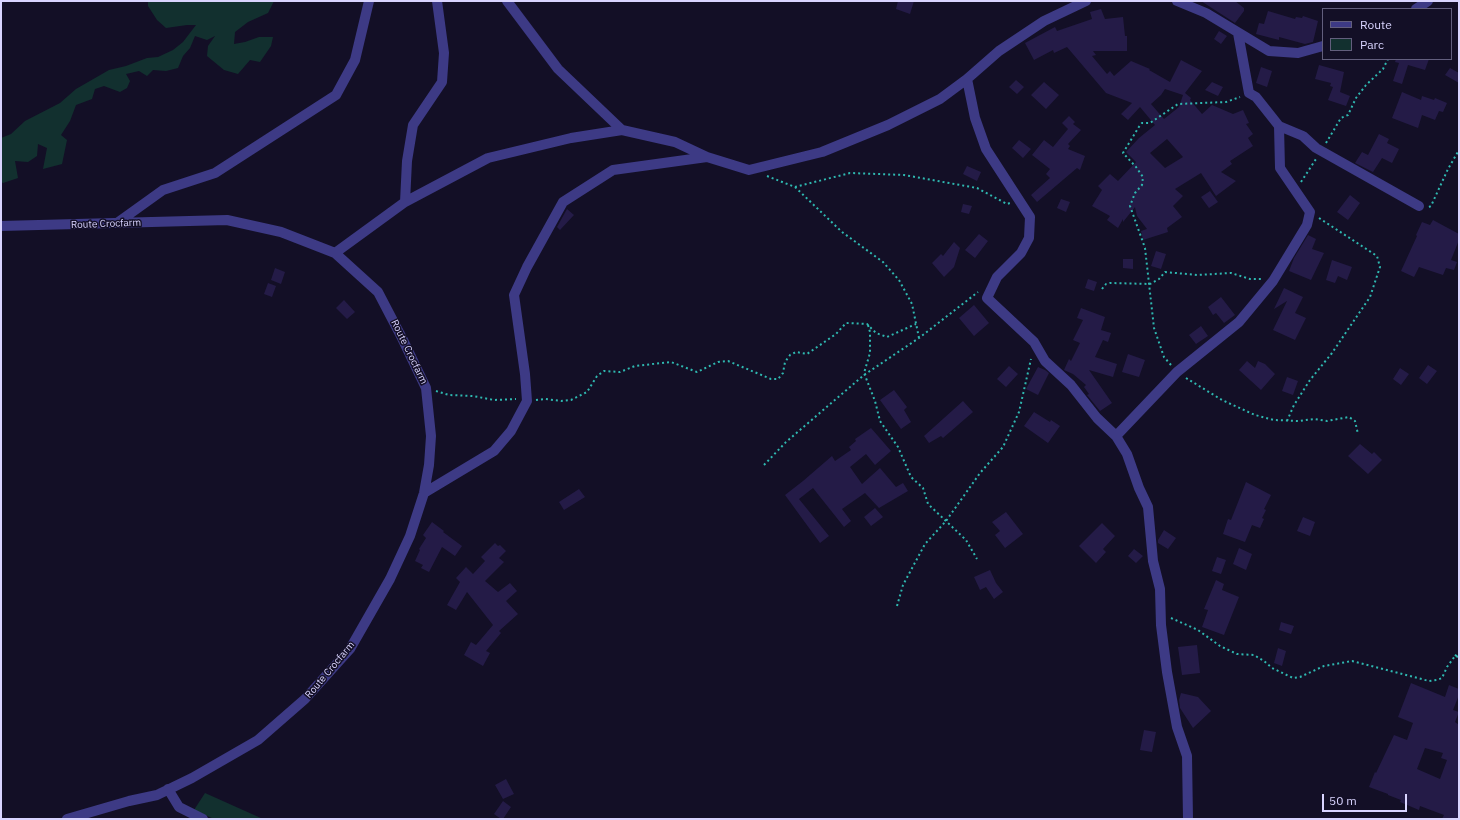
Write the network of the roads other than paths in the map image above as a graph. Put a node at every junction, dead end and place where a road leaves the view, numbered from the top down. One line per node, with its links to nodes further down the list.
1 (369, 1): 16 (street)
2 (437, 1): 14 (street)
3 (506, 1): 12 (street)
4 (1086, 1): 10 (street)
5 (1177, 1): 8 (street)
6 (1428, 1): 7 (street)
7 (1418, 8)
8 (1238, 34): 9 (street); 11 (street)
9 (1322, 46)
10 (967, 79): 13 (street); 19 (street)
11 (1279, 126): 15 (street); 19 (street)
12 (622, 130): 13 (street); 14 (street)
13 (707, 157): 20 (street)
14 (405, 202): 18 (street)
15 (1419, 206)
16 (116, 223): 17 (street, Route Crocfarm); 18 (street, Route Crocfarm)
17 (1, 226)
18 (335, 254): 20 (street, Route Crocfarm)
19 (1116, 436): 24 (street)
20 (424, 493): 21 (street, Route Crocfarm)
21 (168, 789): 22 (street, Route Crocfarm); 23 (street)
22 (67, 819)
23 (203, 819)
24 (1188, 819)

